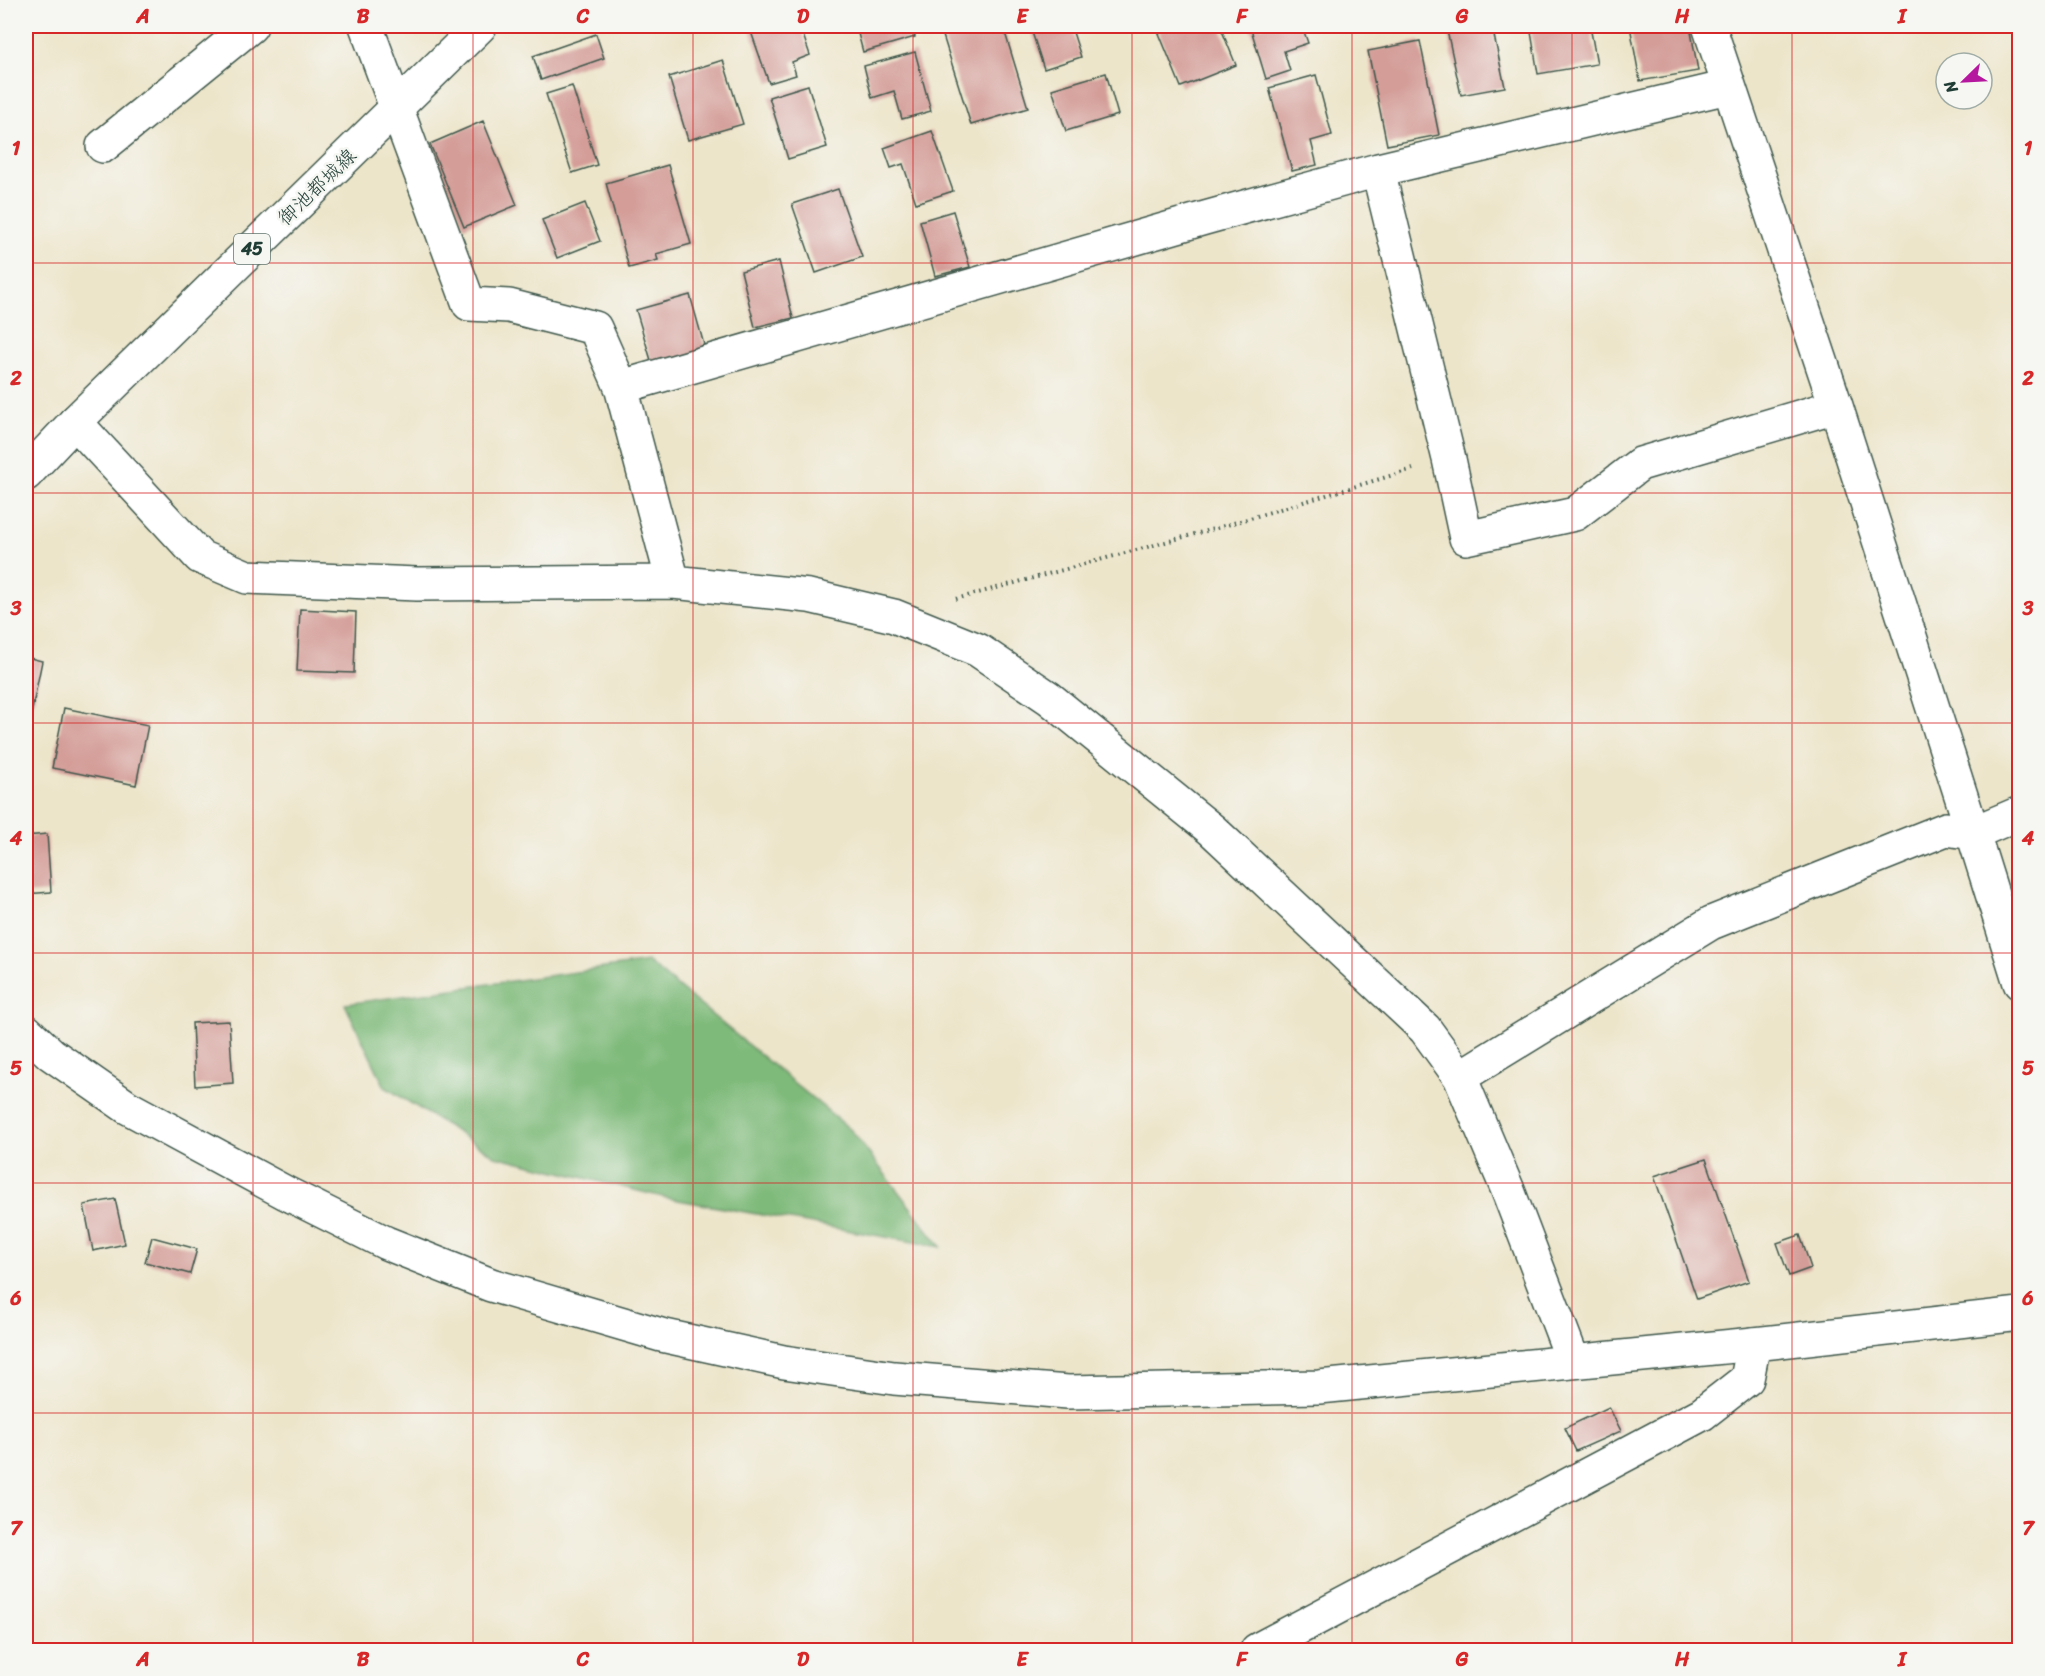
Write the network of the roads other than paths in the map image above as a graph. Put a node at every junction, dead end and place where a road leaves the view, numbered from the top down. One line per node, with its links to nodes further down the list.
1 (251, 26): 7 (street)
2 (366, 26): 6 (street)
3 (480, 26): 6 (street, 御池都城線 / 45)
4 (1709, 26): 5 (street)
5 (1728, 87): 8 (street); 10 (street)
6 (398, 108): 9 (street); 11 (street, 御池都城線 / 45)
7 (103, 146)
8 (1378, 170): 9 (street); 10 (street)
9 (621, 387): 13 (street)
10 (1836, 406): 15 (street)
11 (75, 422): 12 (street, 御池都城線 / 45); 13 (street)
12 (26, 474)
13 (673, 582): 18 (street)
14 (2019, 813): 15 (street)
15 (1973, 833): 16 (street); 18 (street)
16 (2019, 983)
17 (26, 1031): 21 (street)
18 (1460, 1077): 21 (street)
19 (2019, 1314): 20 (street)
20 (1754, 1344): 21 (street); 22 (street)
21 (1573, 1361)
22 (1257, 1650)

